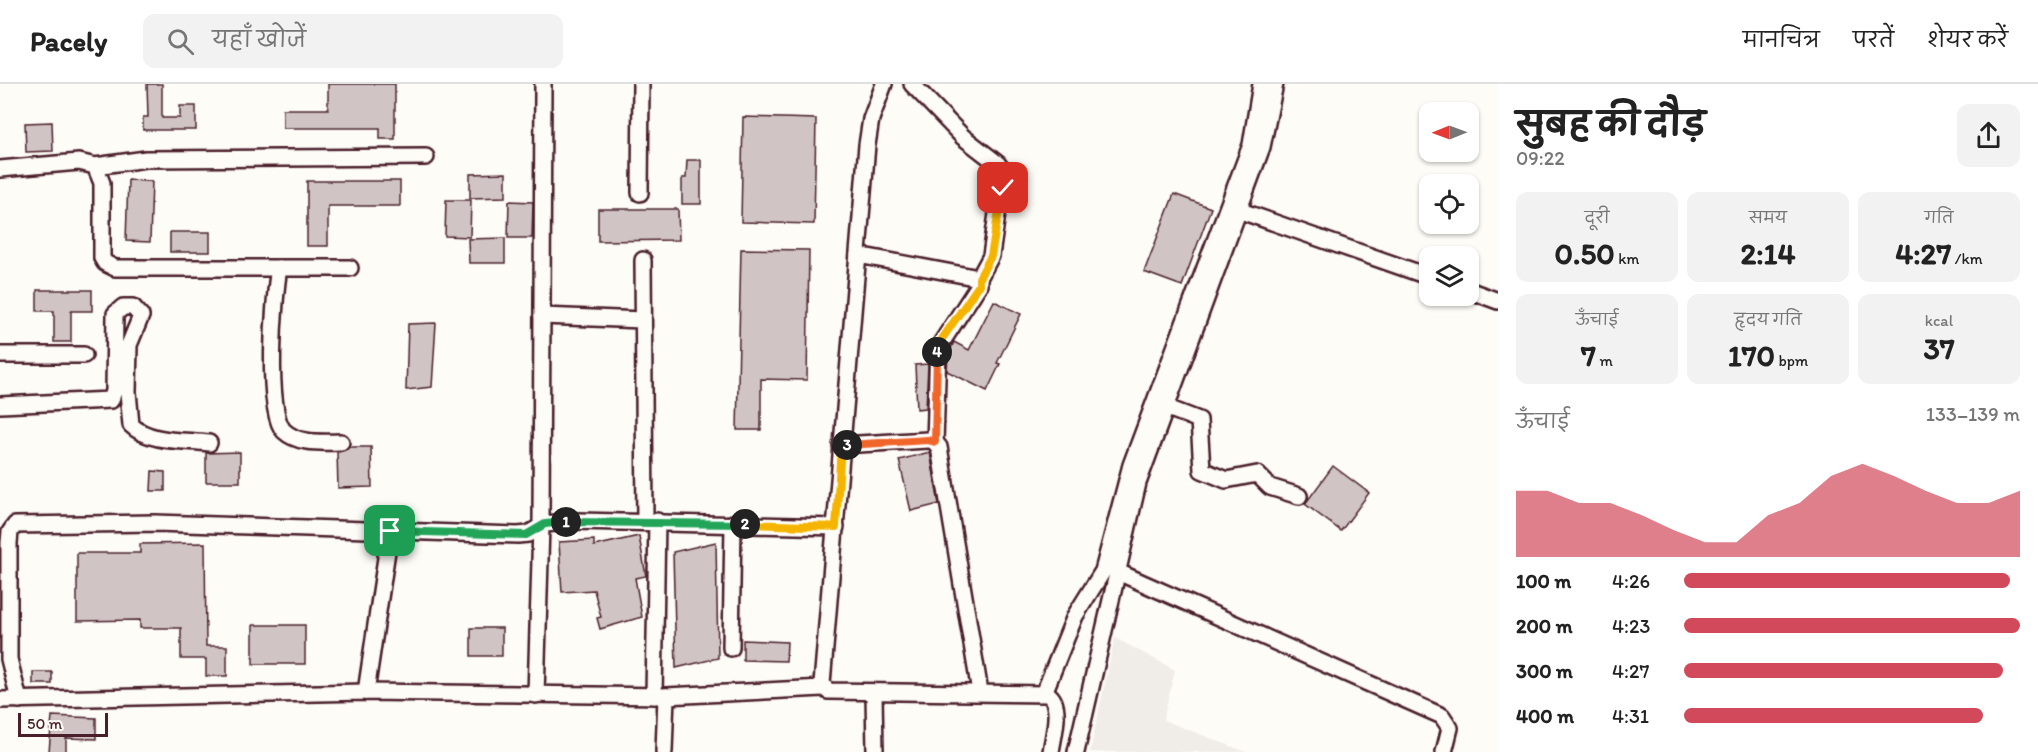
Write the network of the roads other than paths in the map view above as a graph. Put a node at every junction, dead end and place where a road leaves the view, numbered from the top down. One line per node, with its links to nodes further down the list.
1 (543, 84): 20 (street)
2 (641, 84): 10 (street)
3 (884, 84): 12 (street)
4 (912, 84): 17 (street)
5 (1261, 84): 42 (street)
6 (1275, 84): 11 (street)
7 (426, 157): 8 (street)
8 (95, 166): 9 (street); 14 (street)
9 (0, 169)
10 (640, 193)
11 (1238, 210): 16 (street); 25 (street)
12 (858, 255): 17 (street); 29 (street)
13 (643, 260): 21 (street)
14 (279, 268): 15 (street); 26 (street)
15 (350, 268)
16 (1419, 273)
17 (979, 278): 27 (street)
18 (1479, 294): 19 (street)
19 (1498, 301)
20 (542, 316): 21 (street); 33 (street)
21 (643, 320): 31 (street)
22 (0, 355): 23 (street)
23 (84, 355)
24 (0, 405): 28 (street)
25 (1165, 407): 30 (street); 36 (street)
26 (342, 441)
27 (935, 442): 29 (street); 40 (street)
28 (209, 443)
29 (841, 445): 34 (street)
30 (1299, 496)
31 (651, 521): 32 (street); 33 (street); 44 (street)
32 (733, 523): 34 (street); 37 (street)
33 (541, 526): 35 (street); 43 (street)
34 (836, 527): 38 (street)
35 (390, 531): 39 (street); 46 (street)
36 (1118, 572): 50 (street); 51 (street)
37 (732, 648)
38 (823, 688): 41 (street); 44 (street)
39 (366, 692): 43 (street); 46 (street)
40 (980, 692): 41 (street); 42 (street)
41 (874, 693): 48 (street)
42 (1044, 693): 49 (street)
43 (536, 694): 44 (street)
44 (660, 696): 47 (street)
45 (0, 699): 46 (street)
46 (19, 700)
47 (664, 752)
48 (875, 752)
49 (1051, 752)
50 (1076, 752)
51 (1444, 752)

